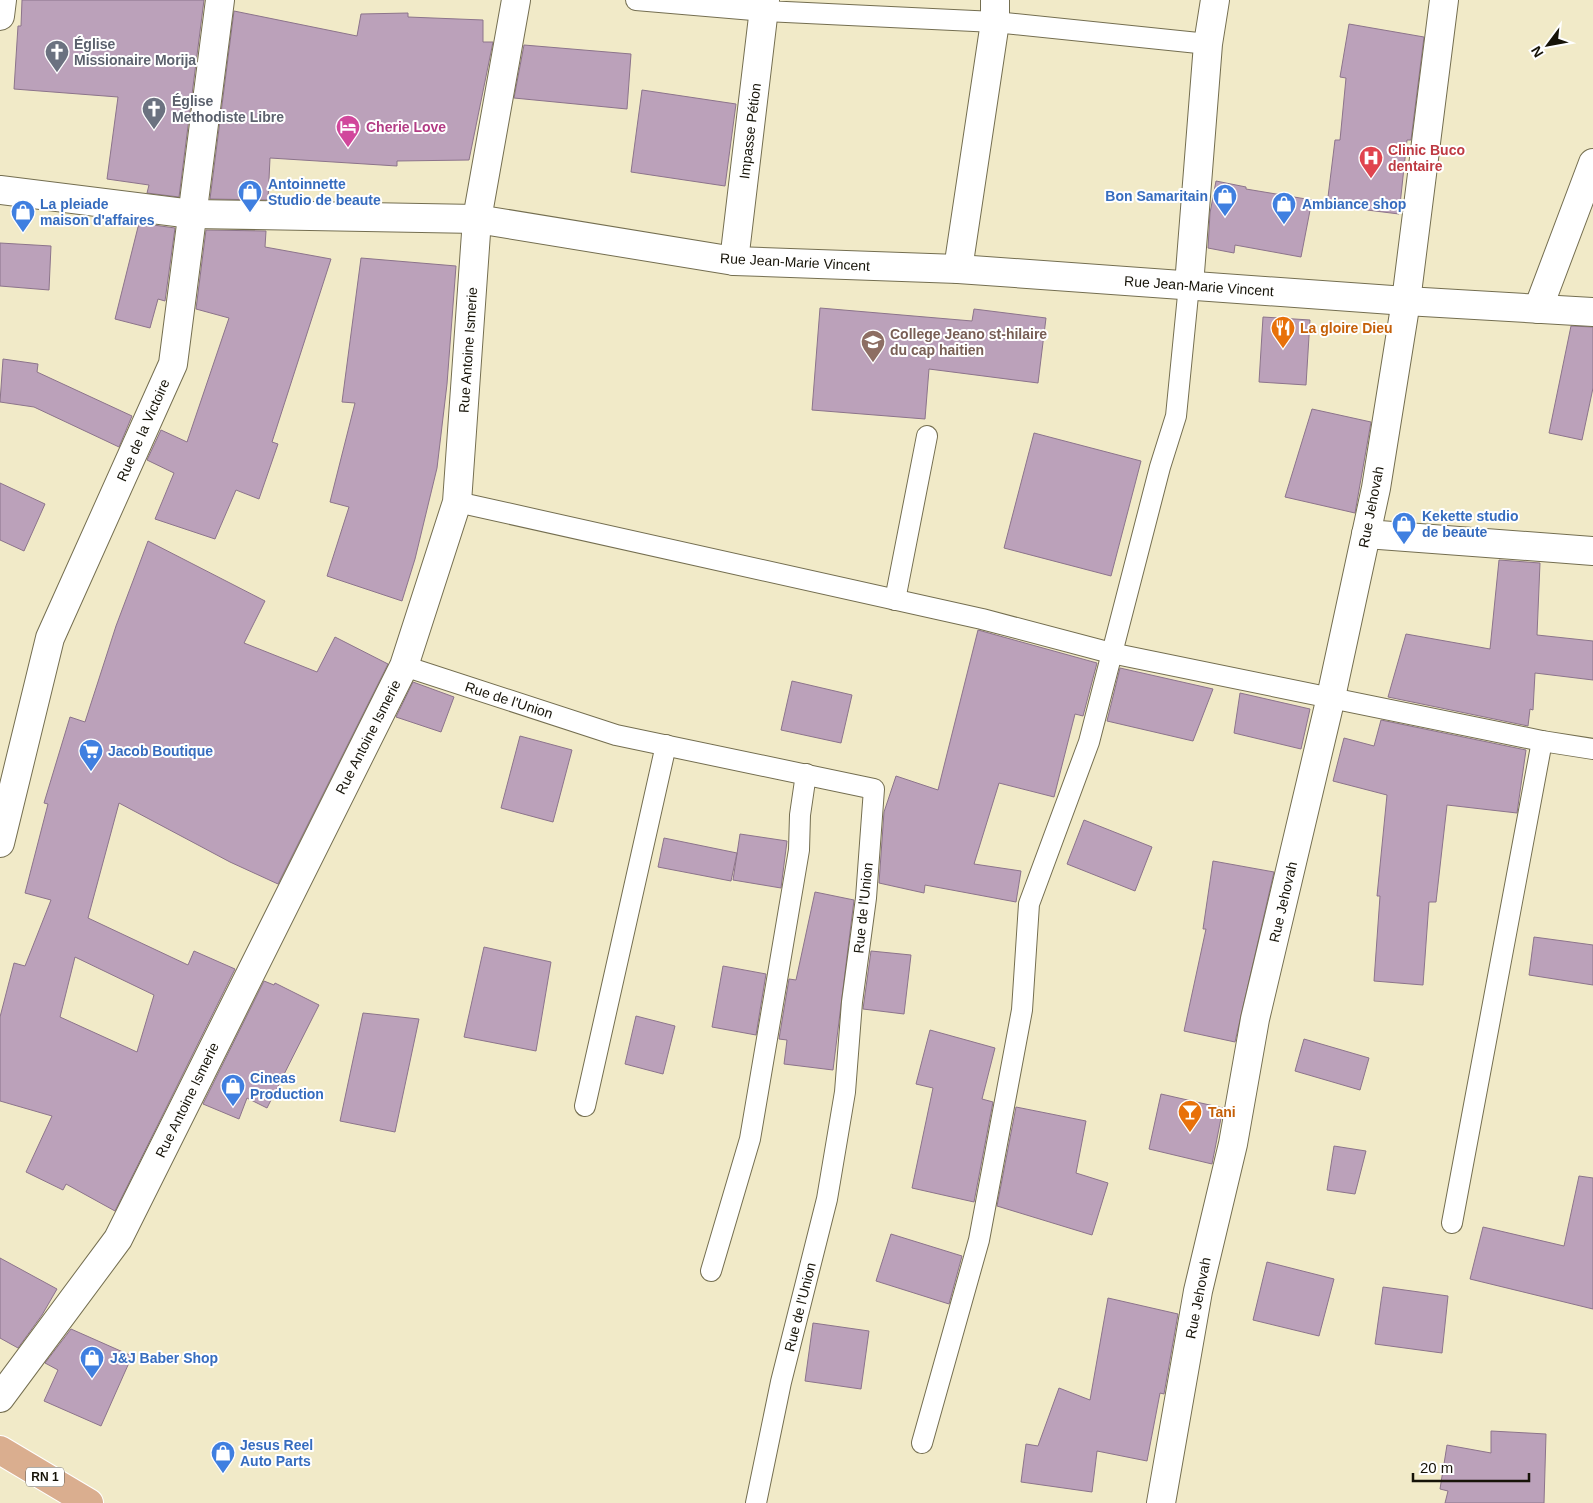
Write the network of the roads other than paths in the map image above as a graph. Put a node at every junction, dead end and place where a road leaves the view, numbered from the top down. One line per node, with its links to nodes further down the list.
1 (2, 0): 9 (street)
2 (220, 0): 13 (street, Rue de la Victoire)
3 (516, 0): 14 (street, Rue Antoine Ismerie)
4 (636, 0): 7 (lane)
5 (1215, 0): 10 (street)
6 (1444, 0): 18 (street, Rue Jehovah)
7 (765, 5): 8 (lane); 15 (street, Impasse Pétion)
8 (995, 11): 10 (lane); 16 (street)
9 (0, 16)
10 (1208, 44): 17 (street)
11 (1593, 162): 19 (street)
12 (0, 190): 13 (street, Rue Jean-Marie Vincent)
13 (192, 214): 14 (street, Rue Jean-Marie Vincent); 33 (street, Rue de la Victoire)
14 (477, 219): 15 (street, Rue Jean-Marie Vincent); 22 (street, Rue Antoine Ismerie)
15 (734, 261): 16 (street, Rue Jean-Marie Vincent)
16 (958, 269): 17 (street, Rue Jean-Marie Vincent)
17 (1189, 285): 18 (street, Rue Jean-Marie Vincent); 26 (lane)
18 (1406, 301): 19 (street, Rue Jean-Marie Vincent); 23 (street, Rue Jehovah)
19 (1538, 308): 20 (street, Rue Jean-Marie Vincent)
20 (1593, 312)
21 (927, 436): 25 (lane)
22 (457, 502): 25 (lane); 27 (street, Rue Antoine Ismerie)
23 (1366, 534): 24 (street); 28 (street, Rue Jehovah)
24 (1593, 551)
25 (895, 600): 26 (lane)
26 (1111, 653): 28 (lane); 38 (lane)
27 (404, 666): 30 (lane, Rue de l'Union); 37 (street, Rue Antoine Ismerie)
28 (1331, 697): 29 (lane); 42 (street, Rue Jehovah)
29 (1542, 742): 31 (lane); 35 (lane)
30 (666, 745): 32 (lane, Rue de l'Union); 34 (lane)
31 (1593, 749)
32 (806, 774): 36 (lane); 41 (lane, Rue de l'Union)
33 (0, 844)
34 (584, 1106)
35 (1452, 1223)
36 (711, 1271)
37 (0, 1398)
38 (922, 1443)
39 (0, 1450): 40 (main road, RN 1)
40 (89, 1503)
41 (756, 1503)
42 (1161, 1503)

